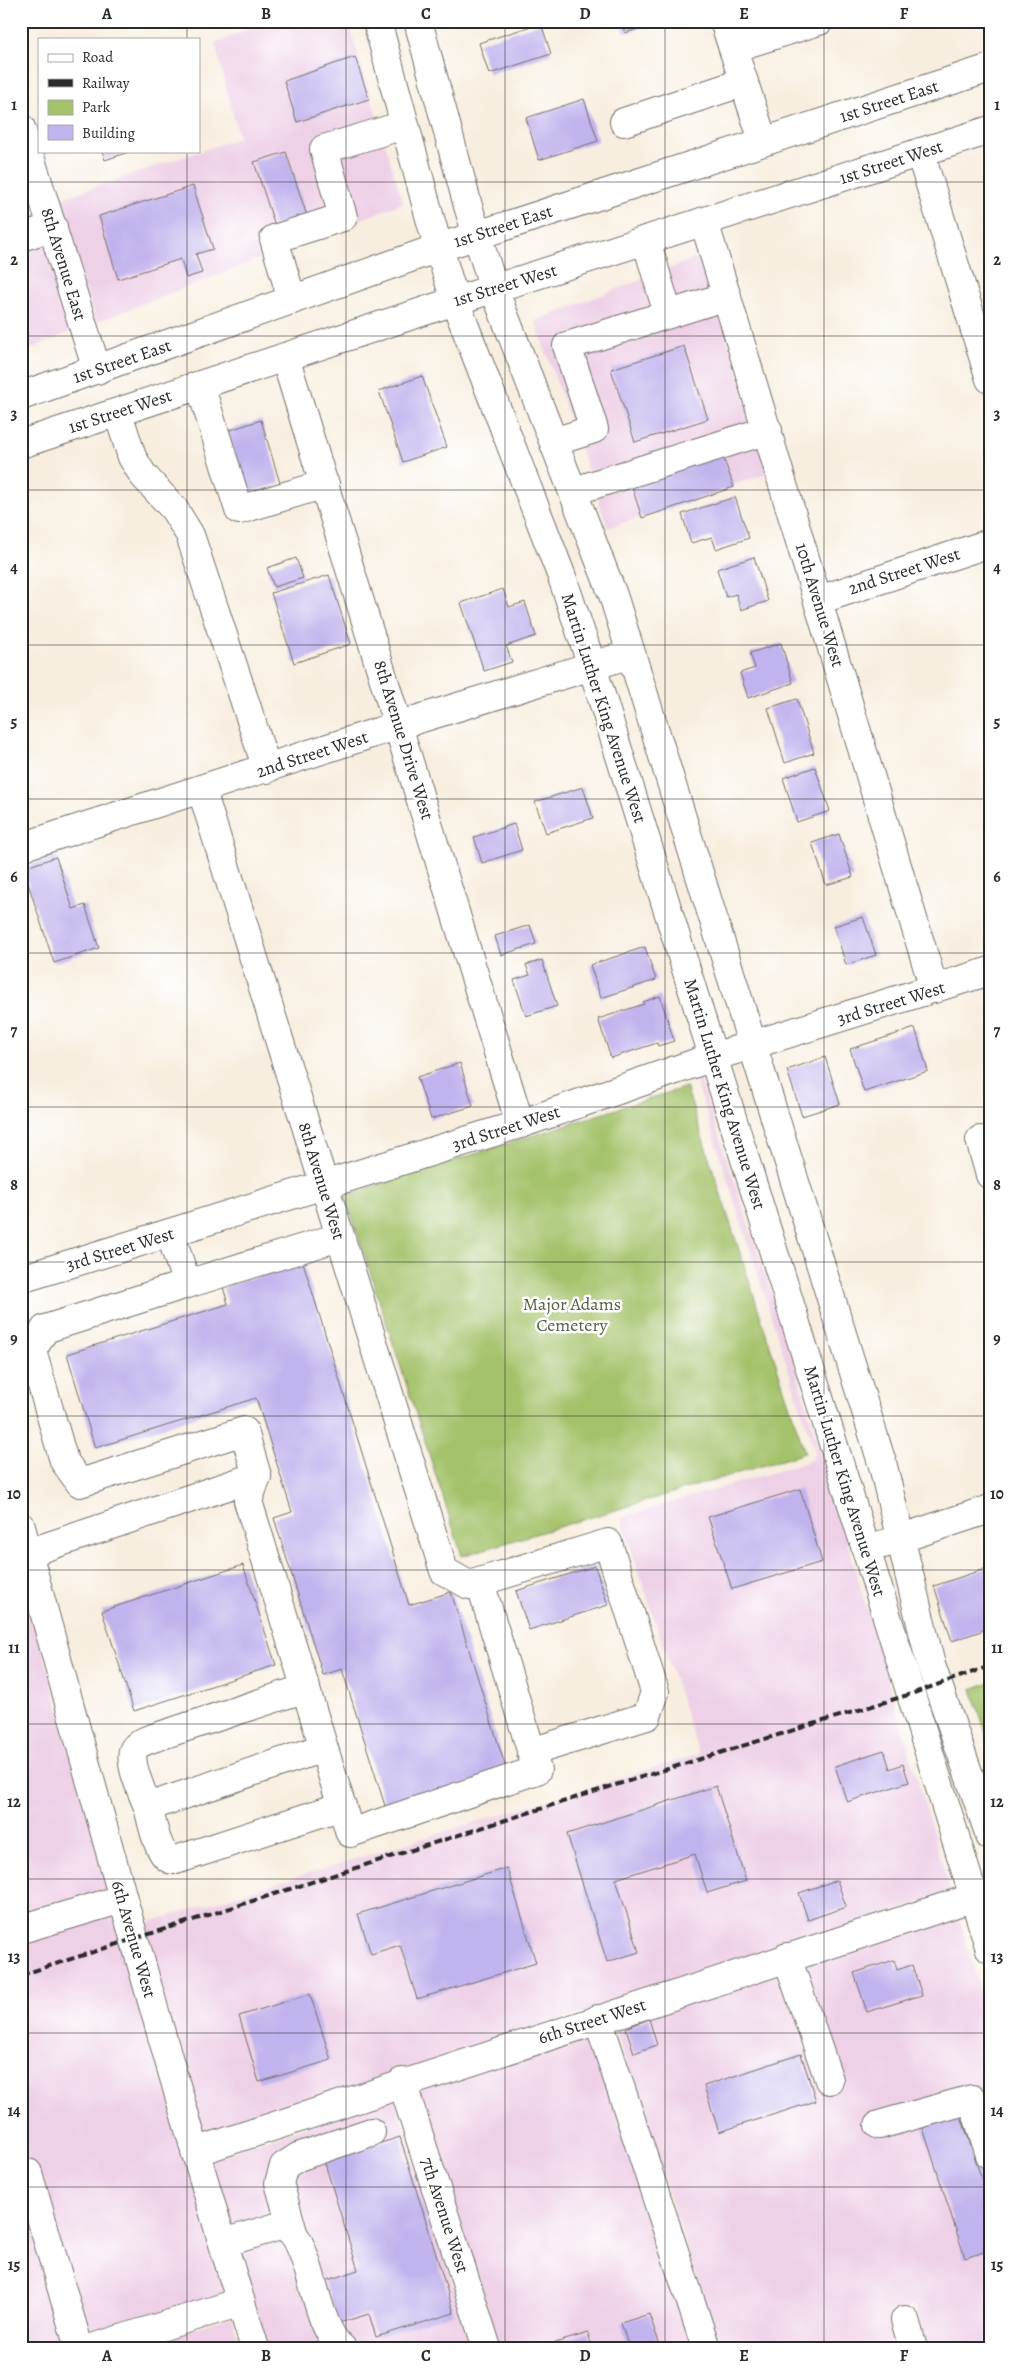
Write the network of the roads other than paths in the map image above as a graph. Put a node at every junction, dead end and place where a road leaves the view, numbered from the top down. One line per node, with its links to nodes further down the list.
1 (377, 21): 9 (street, Martin Luther King Avenue West)
2 (418, 21): 16 (street, Martin Luther King Avenue West)
3 (724, 21): 5 (street)
4 (819, 21): 5 (street)
5 (732, 48): 7 (street)
6 (990, 68): 12 (street, 1st Street East)
7 (744, 82): 8 (street); 12 (street)
8 (624, 122)
9 (404, 125): 19 (street, Martin Luther King Avenue West); 22 (street)
10 (21, 128): 15 (street, 8th Avenue East)
11 (990, 130): 13 (street, 1st Street West)
12 (763, 141): 16 (street, 1st Street East)
13 (920, 152): 14 (street, 1st Street West); 27 (street)
14 (704, 221): 18 (street, 1st Street West); 21 (street, 10th Avenue West)
15 (53, 227): 17 (street); 26 (street, 8th Avenue East)
16 (476, 235): 19 (street, 1st Street East); 20 (street, Martin Luther King Avenue West)
17 (21, 237)
18 (646, 240): 20 (street, 1st Street West); 24 (street)
19 (438, 248): 22 (street, 1st Street East); 23 (street, Martin Luther King Avenue West)
20 (494, 289): 23 (street, 1st Street West); 32 (street, Martin Luther King Avenue West)
21 (727, 296): 24 (street); 31 (street, 10th Avenue West)
22 (292, 300): 26 (street, 1st Street East)
23 (455, 301): 25 (street, 1st Street West); 39 (street, Martin Luther King Avenue West)
24 (668, 314): 32 (street)
25 (285, 357): 28 (street, 1st Street West); 34 (street, 8th Avenue Drive West)
26 (97, 370): 29 (street, 1st Street East)
27 (990, 379)
28 (200, 385): 30 (street, 1st Street West); 34 (street)
29 (21, 396)
30 (118, 412): 33 (street, 1st Street West); 41 (street)
31 (768, 430): 35 (street); 37 (street, 10th Avenue West)
32 (554, 442): 35 (street, Martin Luther King Avenue West)
33 (21, 444)
34 (325, 484): 40 (street, 8th Avenue Drive West)
35 (574, 491): 38 (street, Martin Luther King Avenue West)
36 (990, 543): 37 (street, 2nd Street West)
37 (819, 600): 45 (street, 10th Avenue West)
38 (631, 654): 39 (street, 2nd Street West); 46 (street, Martin Luther King Avenue West)
39 (592, 666): 40 (street, 2nd Street West); 47 (street, Martin Luther King Avenue West)
40 (399, 725): 41 (street, 2nd Street West); 48 (street, 8th Avenue Drive West)
41 (268, 769): 42 (street, 2nd Street West)
42 (202, 791): 43 (street, 2nd Street West); 51 (street, 8th Avenue West)
43 (21, 847)
44 (990, 972): 45 (street, 3rd Street West)
45 (934, 989): 46 (street, 3rd Street West)
46 (752, 1046): 47 (street, 3rd Street West); 58 (street, Martin Luther King Avenue West)
47 (713, 1057): 48 (street, 3rd Street West); 60 (street, Martin Luther King Avenue West)
48 (520, 1124): 51 (street, 3rd Street West)
49 (980, 1140): 50 (street)
50 (990, 1175)
51 (323, 1186): 52 (street, 3rd Street West); 53 (street, 8th Avenue West)
52 (170, 1233): 54 (street, 3rd Street West); 55 (street)
53 (339, 1237): 55 (street); 61 (street, 8th Avenue West)
54 (21, 1279)
55 (187, 1284): 56 (street)
56 (256, 1476): 59 (street); 62 (street)
57 (990, 1509): 58 (street)
58 (902, 1538): 60 (street); 67 (street, Martin Luther King Avenue West)
59 (25, 1540): 69 (street, 6th Avenue West)
60 (866, 1550): 68 (street, Martin Luther King Avenue West)
61 (480, 1582): 64 (street); 64 (street)
62 (306, 1688): 63 (street); 66 (street)
63 (324, 1748): 65 (street); 66 (street)
64 (531, 1752): 65 (street)
65 (342, 1806): 66 (street)
66 (148, 1807)
67 (990, 1836)
68 (982, 1895): 71 (street, Martin Luther King Avenue West); 72 (street, 6th Street West)
69 (122, 1900): 70 (street); 78 (street, 6th Avenue West)
70 (21, 1929)
71 (990, 1949)
72 (787, 1956): 73 (street, 6th Street West); 74 (street)
73 (598, 2019): 75 (street, 6th Street West); 90 (street)
74 (829, 2080)
75 (402, 2082): 78 (street, 6th Street West); 89 (street, 7th Avenue West)
76 (879, 2125): 79 (street)
77 (371, 2132): 81 (street)
78 (195, 2152): 82 (street, 6th Avenue West)
79 (990, 2155)
80 (21, 2175): 85 (street)
81 (293, 2232): 82 (street); 88 (street)
82 (223, 2243): 83 (street, 6th Avenue West)
83 (241, 2302): 86 (street); 87 (street, 6th Avenue West)
84 (905, 2320): 91 (street)
85 (79, 2348)
86 (92, 2348)
87 (255, 2348)
88 (342, 2348)
89 (487, 2348)
90 (706, 2348)
91 (914, 2348)

